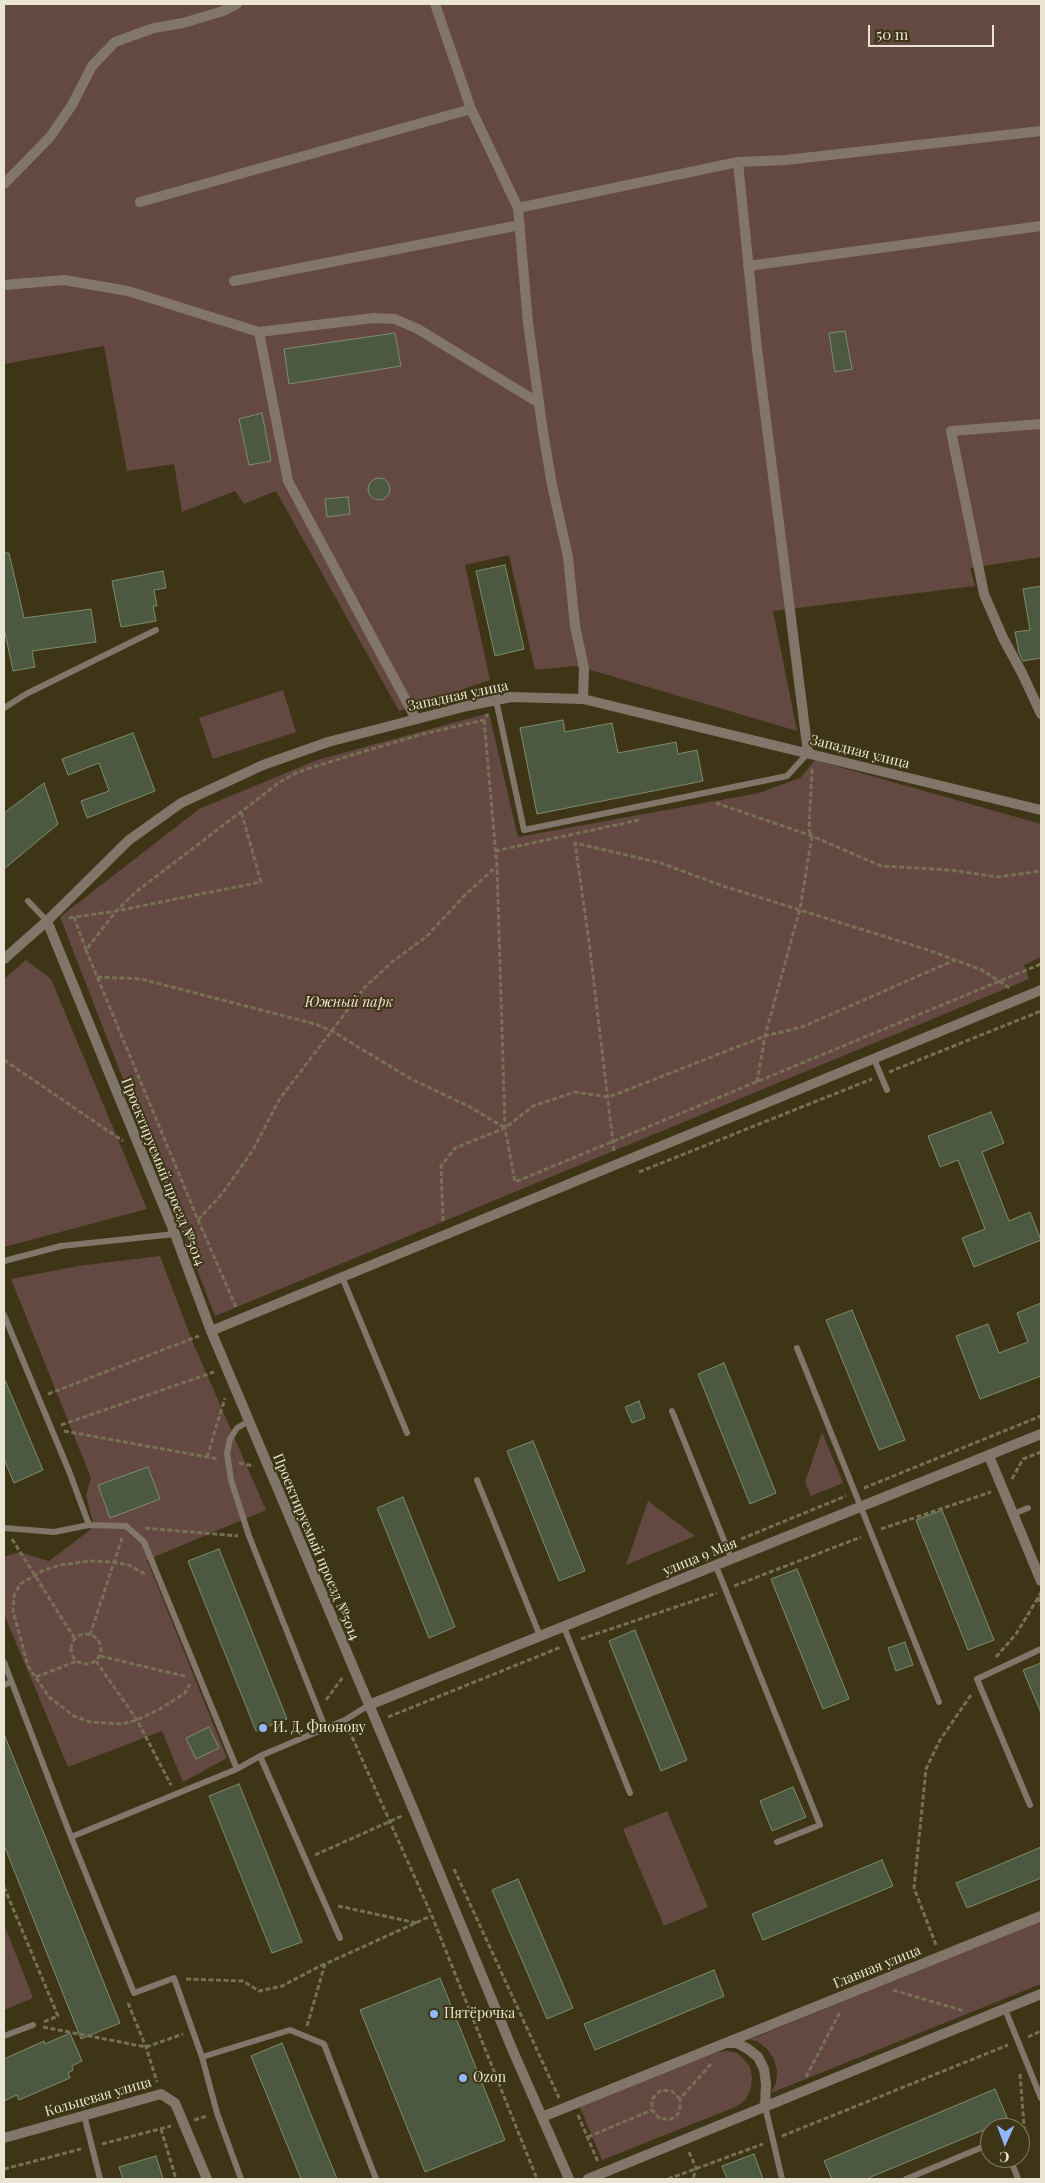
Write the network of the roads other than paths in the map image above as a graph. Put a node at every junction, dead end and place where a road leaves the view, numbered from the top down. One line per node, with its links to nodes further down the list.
1 (237, 4): 6 (street)
2 (435, 4): 3 (street)
3 (471, 108): 7 (street); 8 (street)
4 (1041, 130): 5 (street)
5 (738, 162): 8 (street); 11 (street)
6 (4, 184)
7 (140, 202)
8 (518, 208): 9 (street)
9 (520, 225): 12 (street); 15 (street)
10 (1041, 226): 11 (street)
11 (748, 266): 23 (street)
12 (234, 281)
13 (4, 285): 14 (street)
14 (259, 332): 15 (street); 22 (street)
15 (540, 404): 18 (street)
16 (1041, 424): 21 (street)
17 (156, 630): 20 (lane)
18 (583, 699): 19 (street, Западная улица); 23 (street, Западная улица)
19 (496, 700): 22 (street, Западная улица); 23 (lane)
20 (4, 708)
21 (1041, 714)
22 (416, 719): 26 (street, Западная улица)
23 (811, 754): 24 (street, Западная улица)
24 (1041, 810)
25 (28, 901): 26 (lane)
26 (47, 921): 27 (street, Западная улица); 31 (street, Проектируемый проезд №5014)
27 (4, 959)
28 (1041, 990): 29 (street)
29 (874, 1059): 30 (lane); 33 (street)
30 (887, 1090)
31 (175, 1234): 32 (lane); 35 (street, Проектируемый проезд №5014)
32 (4, 1261)
33 (342, 1277): 35 (street); 39 (lane)
34 (4, 1314): 47 (lane)
35 (211, 1331): 38 (street, Проектируемый проезд №5014)
36 (797, 1348): 43 (lane)
37 (672, 1411): 48 (lane)
38 (249, 1421): 58 (street, Проектируемый проезд №5014); 59 (lane)
39 (407, 1433)
40 (1041, 1434): 41 (street, улица 9 Мая)
41 (989, 1456): 43 (street, улица 9 Мая); 45 (street)
42 (477, 1480): 52 (lane)
43 (861, 1507): 48 (street, улица 9 Мая); 57 (lane)
44 (1028, 1508): 45 (lane)
45 (1013, 1514): 50 (street)
46 (4, 1526): 47 (lane)
47 (88, 1526): 61 (lane)
48 (732, 1560): 49 (street, улица 9 Мая)
49 (716, 1566): 51 (street, улица 9 Мая); 65 (lane)
50 (1040, 1574)
51 (564, 1627): 52 (street, улица 9 Мая); 62 (lane)
52 (540, 1636): 58 (street, улица 9 Мая)
53 (1041, 1650): 63 (lane)
54 (4, 1662): 55 (lane)
55 (12, 1682): 56 (lane); 64 (lane)
56 (4, 1685)
57 (939, 1702)
58 (369, 1705): 59 (lane); 77 (street, Проектируемый проезд №5014)
59 (324, 1727): 60 (lane)
60 (260, 1756): 61 (lane); 67 (lane)
61 (236, 1769): 64 (lane)
62 (630, 1793)
63 (1030, 1805)
64 (72, 1837): 73 (lane)
65 (777, 1842)
66 (1041, 1916): 72 (street, Главная улица)
67 (340, 1938)
68 (1041, 1994): 69 (street)
69 (1005, 2009): 74 (lane); 75 (street)
70 (33, 2025): 71 (lane)
71 (4, 2036)
72 (723, 2043): 75 (street); 77 (street, Главная улица)
73 (202, 2057): 82 (lane); 83 (lane)
74 (1041, 2098)
75 (765, 2106): 85 (street); 86 (lane)
76 (84, 2115): 78 (street, Кольцевая улица); 80 (lane); 81 (street, Кольцевая улица)
77 (542, 2117): 84 (street, Проектируемый проезд №5014)
78 (4, 2138)
79 (980, 2148): 87 (lane)
80 (100, 2179)
81 (207, 2179)
82 (241, 2179)
83 (376, 2179)
84 (569, 2179)
85 (588, 2179)
86 (782, 2179)
87 (906, 2179)

